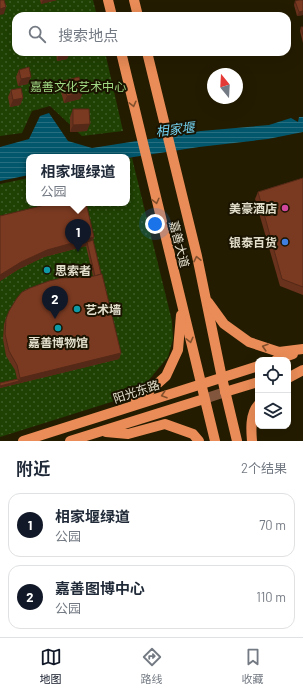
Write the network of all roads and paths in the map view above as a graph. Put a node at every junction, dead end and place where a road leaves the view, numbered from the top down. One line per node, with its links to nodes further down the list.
1 (108, 0): 3 (main road)
2 (134, 0): 4 (main road)
3 (111, 12)
4 (137, 12)
5 (122, 56): 8 (main road, 嘉善大道, one-way to 8)
6 (148, 56): 7 (main road, 嘉善大道, one-way to 6)
7 (205, 298): 9 (main road, one-way to 7); 15 (main road, 嘉善大道)
8 (182, 307): 16 (main road, 嘉善大道, one-way to 16); 20 (main road)
9 (303, 350): 10 (main road)
10 (284, 357)
11 (255, 367): 15 (main road, 阳光东路)
12 (303, 369): 13 (main road); 14 (main road)
13 (291, 371)
14 (291, 376)
15 (222, 378): 16 (main road, 阳光东路); 18 (main road, 嘉善大道)
16 (201, 383): 19 (main road, 嘉善大道); 20 (main road, 阳光东路, one-way to 20)
17 (255, 383): 18 (main road)
18 (225, 392): 19 (street); 27 (main road, 嘉善大道)
19 (204, 399): 22 (main road); 26 (main road, 嘉善大道)
20 (124, 408): 23 (main road, 阳光东路)
21 (255, 412): 28 (main road)
22 (100, 431): 24 (main road); 25 (main road)
23 (23, 441)
24 (70, 441)
25 (199, 441)
26 (215, 441)
27 (237, 441)
28 (252, 441)

